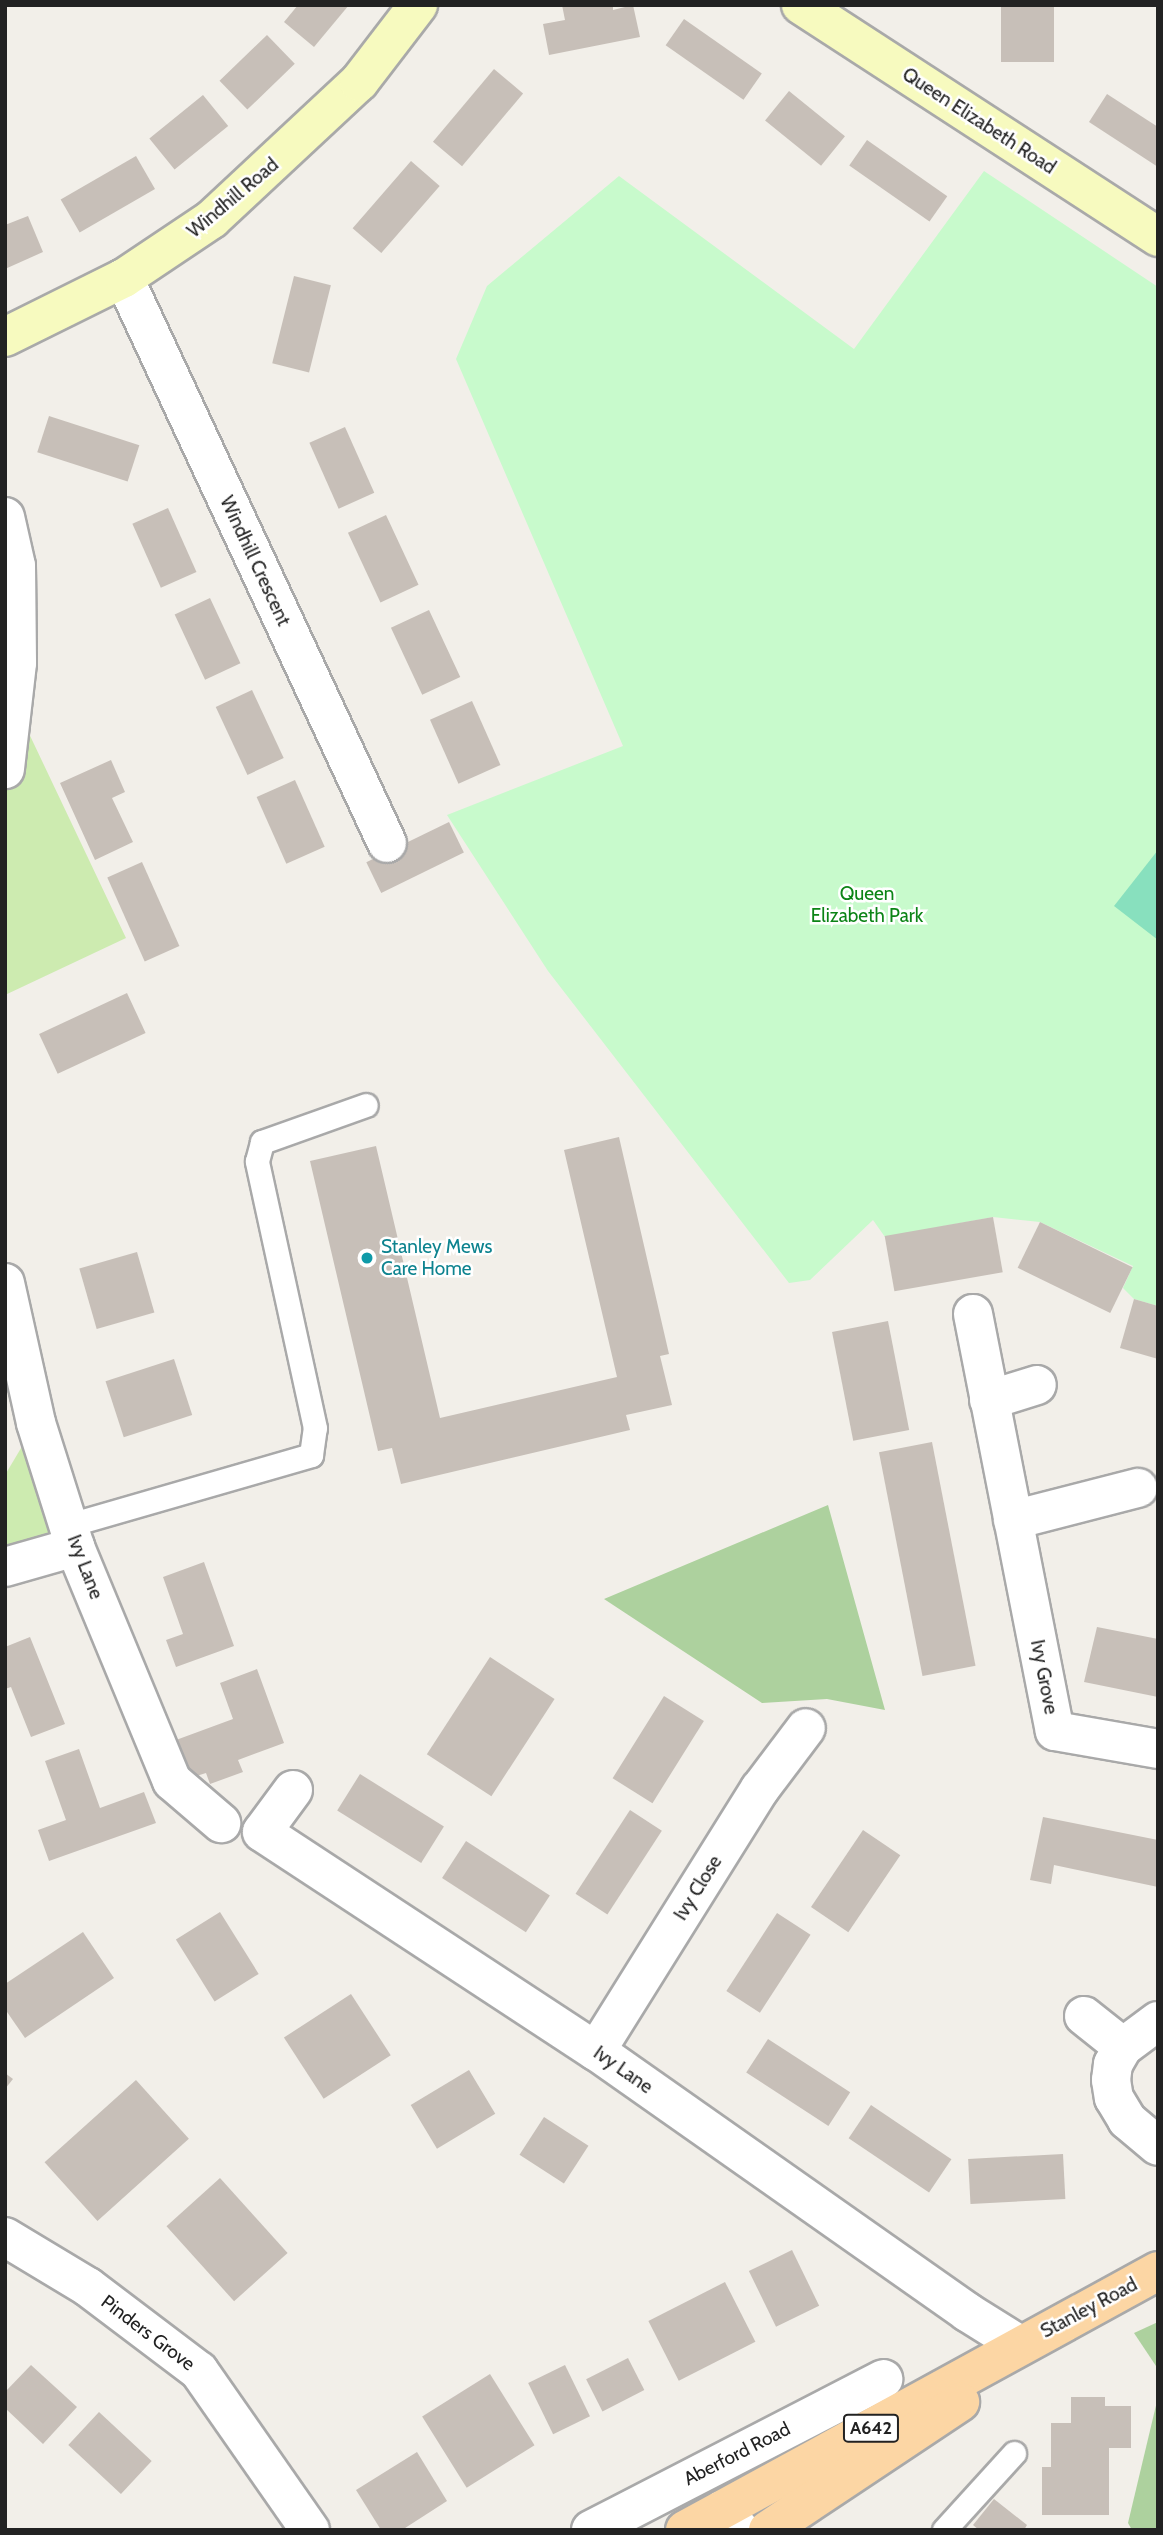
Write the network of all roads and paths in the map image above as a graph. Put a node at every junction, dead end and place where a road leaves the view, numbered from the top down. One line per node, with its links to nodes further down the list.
1 (418, 5): 5 (street, Windhill Road)
2 (801, 5): 3 (street, Queen Elizabeth Road)
3 (840, 18): 4 (street, Queen Elizabeth Road)
4 (1158, 237)
5 (124, 278): 6 (street, Windhill Road); 9 (street, Windhill Crescent)
6 (5, 337)
7 (5, 517): 8 (street)
8 (5, 769)
9 (387, 843)
10 (366, 1105): 17 (lane)
11 (5, 1283): 17 (street, Ivy Lane)
12 (973, 1314): 14 (street, Ivy Grove)
13 (1037, 1385): 14 (street)
14 (989, 1401): 16 (street, Ivy Grove)
15 (1138, 1488): 16 (street)
16 (1013, 1520): 20 (street, Ivy Grove)
17 (72, 1536): 18 (street); 22 (street, Ivy Lane)
18 (5, 1567)
19 (806, 1728): 26 (street, Ivy Close)
20 (1158, 1749)
21 (293, 1790): 26 (street, Ivy Lane)
22 (221, 1823)
23 (1084, 2016): 25 (street)
24 (1158, 2021): 25 (street)
25 (1123, 2047): 27 (street)
26 (596, 2051): 30 (street, Ivy Lane)
27 (1158, 2146)
28 (5, 2237): 34 (street, Pinders Grove)
29 (1158, 2271): 30 (main road, Stanley Road / A642)
30 (1020, 2345): 33 (main road, Aberford Road / A642); 36 (main road, A642)
31 (883, 2379): 35 (street, Aberford Road)
32 (1014, 2453): 37 (lane)
33 (707, 2525)
34 (310, 2530)
35 (591, 2530)
36 (768, 2530)
37 (944, 2530)

